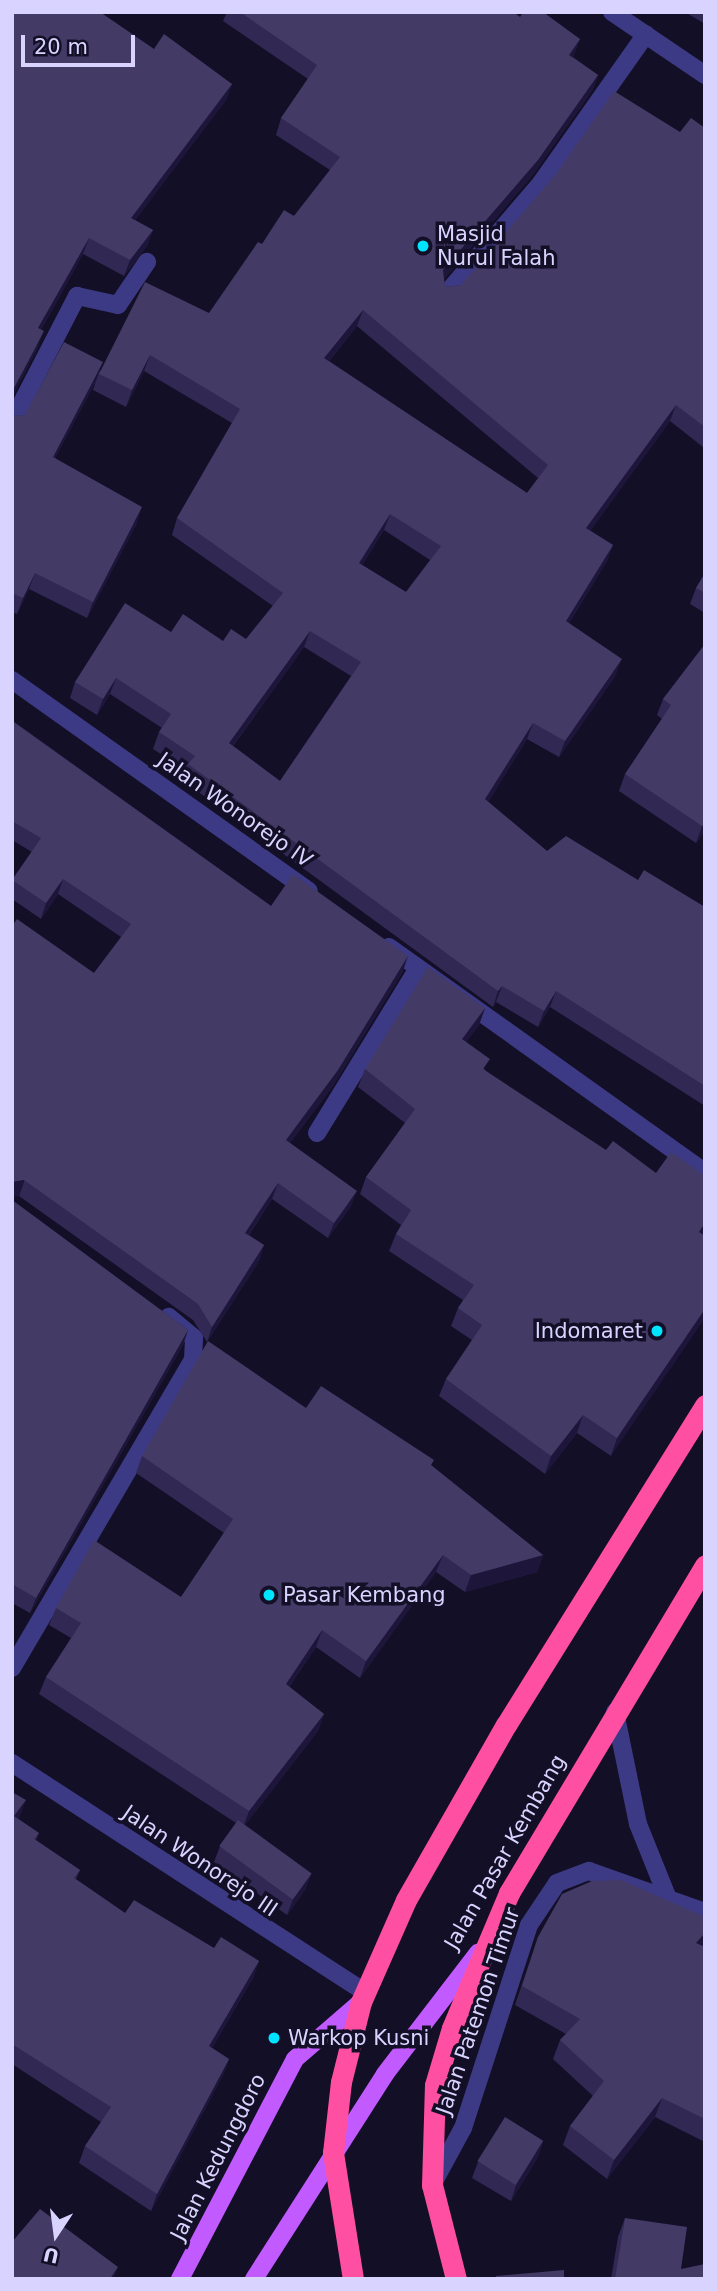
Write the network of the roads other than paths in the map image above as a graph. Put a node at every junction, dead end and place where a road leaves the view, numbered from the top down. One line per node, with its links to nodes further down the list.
1 (612, 12): 2 (street)
2 (646, 34): 3 (street); 5 (street)
3 (705, 75)
4 (147, 262): 6 (street)
5 (446, 293)
6 (12, 422)
7 (12, 680): 8 (street, Jalan Wonorejo IV)
8 (328, 904)
9 (373, 936): 10 (street)
10 (418, 968): 11 (street); 12 (street)
11 (317, 1133)
12 (705, 1172)
13 (153, 1306): 16 (street)
14 (705, 1405): 22 (highway)
15 (705, 1565): 17 (highway, Jalan Pasar Kembang)
16 (12, 1668)
17 (615, 1712): 19 (street); 21 (highway, Jalan Pasar Kembang)
18 (12, 1763): 22 (street, Jalan Wonorejo III)
19 (667, 1896): 20 (street, Jalan Patemon Timur); 24 (street, Jalan Patemon Timur)
20 (705, 1912)
21 (485, 1945): 23 (main road, Jalan Pasar Kembang); 24 (highway)
22 (363, 1997): 23 (highway); 25 (main road, Jalan Kedungdoro)
23 (333, 2153): 26 (main road); 27 (highway)
24 (432, 2185): 28 (highway)
25 (180, 2279)
26 (254, 2279)
27 (353, 2279)
28 (456, 2279)

